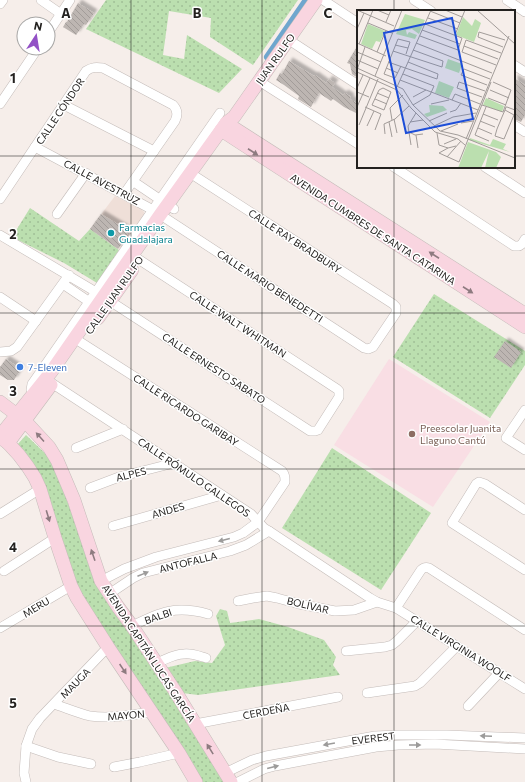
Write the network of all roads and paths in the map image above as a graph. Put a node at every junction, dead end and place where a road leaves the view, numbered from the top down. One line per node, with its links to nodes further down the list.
1 (3, 0): 8 (street)
2 (42, 0): 11 (street)
3 (70, 0): 11 (street)
4 (316, 0): 14 (street, JUAN RULFO)
5 (323, 0): 13 (street)
6 (414, 0): 9 (street)
7 (507, 0): 10 (street)
8 (0, 4)
9 (429, 10)
10 (525, 12)
11 (61, 14): 12 (street)
12 (56, 21)
13 (357, 22)
14 (288, 40): 18 (street, JUAN RULFO); 19 (street)
15 (33, 56): 20 (street)
16 (515, 66): 17 (street)
17 (525, 72)
18 (259, 81): 22 (street, JUAN RULFO); 25 (street)
19 (357, 84)
20 (0, 104)
21 (64, 105): 26 (street, CALLE CÓNDOR); 27 (street); 27 (street, CALLE CÓNDOR)
22 (227, 124): 31 (street, CALLE JUAN RULFO); 36 (street, CALLE JUAN RULFO); 45 (street, AVENIDA CUMBRES DE SANTA CATARINA)
23 (515, 126): 24 (street)
24 (524, 131)
25 (357, 143)
26 (36, 147): 30 (street, CALLE AVESTRUZ); 35 (street, CALLE CÓNDOR)
27 (154, 151): 32 (street, CALLE CÓNDOR)
28 (396, 168): 39 (street)
29 (487, 168): 33 (street)
30 (86, 173): 34 (street, CALLE AVESTRUZ); 37 (street)
31 (193, 175): 36 (street, CALLE JUAN RULFO); 50 (street, CALLE RAY BRADBURY)
32 (134, 182): 34 (street, CALLE CÓNDOR); 36 (street, CALLE AVESTRUZ)
33 (525, 193)
34 (124, 194): 36 (street, CALLE AVESTRUZ)
35 (0, 199)
36 (164, 209): 40 (street, CALLE JUAN RULFO); 44 (street, CALLE JUAN RULFO); 50 (street, CALLE MARIO BENEDETTI)
37 (57, 214)
38 (0, 235): 41 (street)
39 (525, 240)
40 (136, 257): 44 (street, CALLE JUAN RULFO); 58 (street, CALLE WALT WHITMAN)
41 (69, 275): 42 (street); 44 (street)
42 (63, 284): 44 (street); 47 (street)
43 (0, 297): 47 (street)
44 (100, 302): 49 (street, CALLE JUAN RULFO); 53 (street, CALLE JUAN RULFO); 58 (street, CALLE ERNESTO SABATO)
45 (503, 306): 46 (street, AVENIDA CUMBRES DE SANTA CATARINA); 48 (street, AVENIDA CUMBRES DE SANTA CATARINA)
46 (525, 314)
47 (36, 321): 51 (street)
48 (525, 327)
49 (78, 340): 52 (street, CALLE JUAN RULFO); 68 (street, CALLE RICARDO GARIBAY)
50 (373, 347)
51 (0, 352)
52 (49, 381): 53 (street, CALLE JUAN RULFO); 57 (street, CALLE RÓMULO GALLEGOS)
53 (36, 398): 56 (street, CALLE JUAN RULFO)
54 (0, 402): 56 (street, AVENIDA CAPITÁN LUCAS GARCÍA)
55 (525, 410): 61 (street)
56 (21, 418): 59 (street, CALLE JUAN RULFO); 74 (street, AVENIDA CAPITÁN LUCAS GARCÍA, one-way to 56)
57 (123, 429): 60 (street); 62 (street, CALLE RÓMULO GALLEGOS)
58 (318, 430)
59 (3, 438): 64 (street)
60 (76, 448)
61 (525, 450)
62 (174, 463): 63 (street, ALPES); 65 (street, CALLE RÓMULO GALLEGOS)
63 (90, 488)
64 (40, 490): 67 (street); 71 (street, one-way to 71)
65 (222, 495): 68 (street, CALLE RÓMULO GALLEGOS); 69 (street, ANDES)
66 (525, 510): 72 (street)
67 (0, 514)
68 (258, 522): 70 (street, CALLE RÓMULO GALLEGOS); 74 (street, ANTOFALLA, one-way to 74)
69 (113, 526)
70 (268, 532): 76 (street, ANTOFALLA, one-way to 70); 78 (street, CALLE RÓMULO GALLEGOS)
71 (55, 538): 73 (street); 75 (street)
72 (525, 570)
73 (4, 571)
74 (101, 581): 76 (street, AVENIDA CAPITÁN LUCAS GARCÍA)
75 (71, 586): 83 (street, MERU); 86 (street)
76 (109, 594): 82 (street, AVENIDA CAPITÁN LUCAS GARCÍA)
77 (238, 602): 78 (street, BOLÍVAR)
78 (378, 602): 79 (street, CALLE RÓMULO GALLEGOS)
79 (396, 608): 81 (street, CALLE VIRGINIA WOOLF); 84 (street)
80 (208, 614): 82 (street, BALBI)
81 (417, 621): 85 (street, CALLE VIRGINIA WOOLF); 87 (street)
82 (132, 626): 89 (street, AVENIDA CAPITÁN LUCAS GARCÍA)
83 (0, 628)
84 (525, 630)
85 (457, 646): 90 (street, CALLE VIRGINIA WOOLF); 92 (street)
86 (108, 647): 94 (street, MAUGA); 96 (street, one-way to 96)
87 (346, 651)
88 (206, 658): 89 (street)
89 (156, 663): 97 (street, AVENIDA CAPITÁN LUCAS GARCÍA)
90 (499, 673): 91 (street, CALLE VIRGINIA WOOLF); 95 (street)
91 (525, 689)
92 (367, 693)
93 (338, 696): 97 (street, CERDEÑA)
94 (54, 704): 96 (street, MAYON); 99 (street, MAUGA)
95 (468, 706)
96 (152, 712): 101 (street)
97 (195, 724): 104 (street, AVENIDA CAPITÁN LUCAS GARCÍA, one-way to 97)
98 (525, 738): 104 (street, EVEREST, one-way to 104)
99 (26, 746): 102 (street); 105 (street)
100 (525, 749): 107 (street, EVEREST, one-way to 100)
101 (179, 753): 103 (street); 106 (street)
102 (91, 764)
103 (114, 767)
104 (228, 777)
105 (26, 781)
106 (196, 782)
107 (238, 782)

